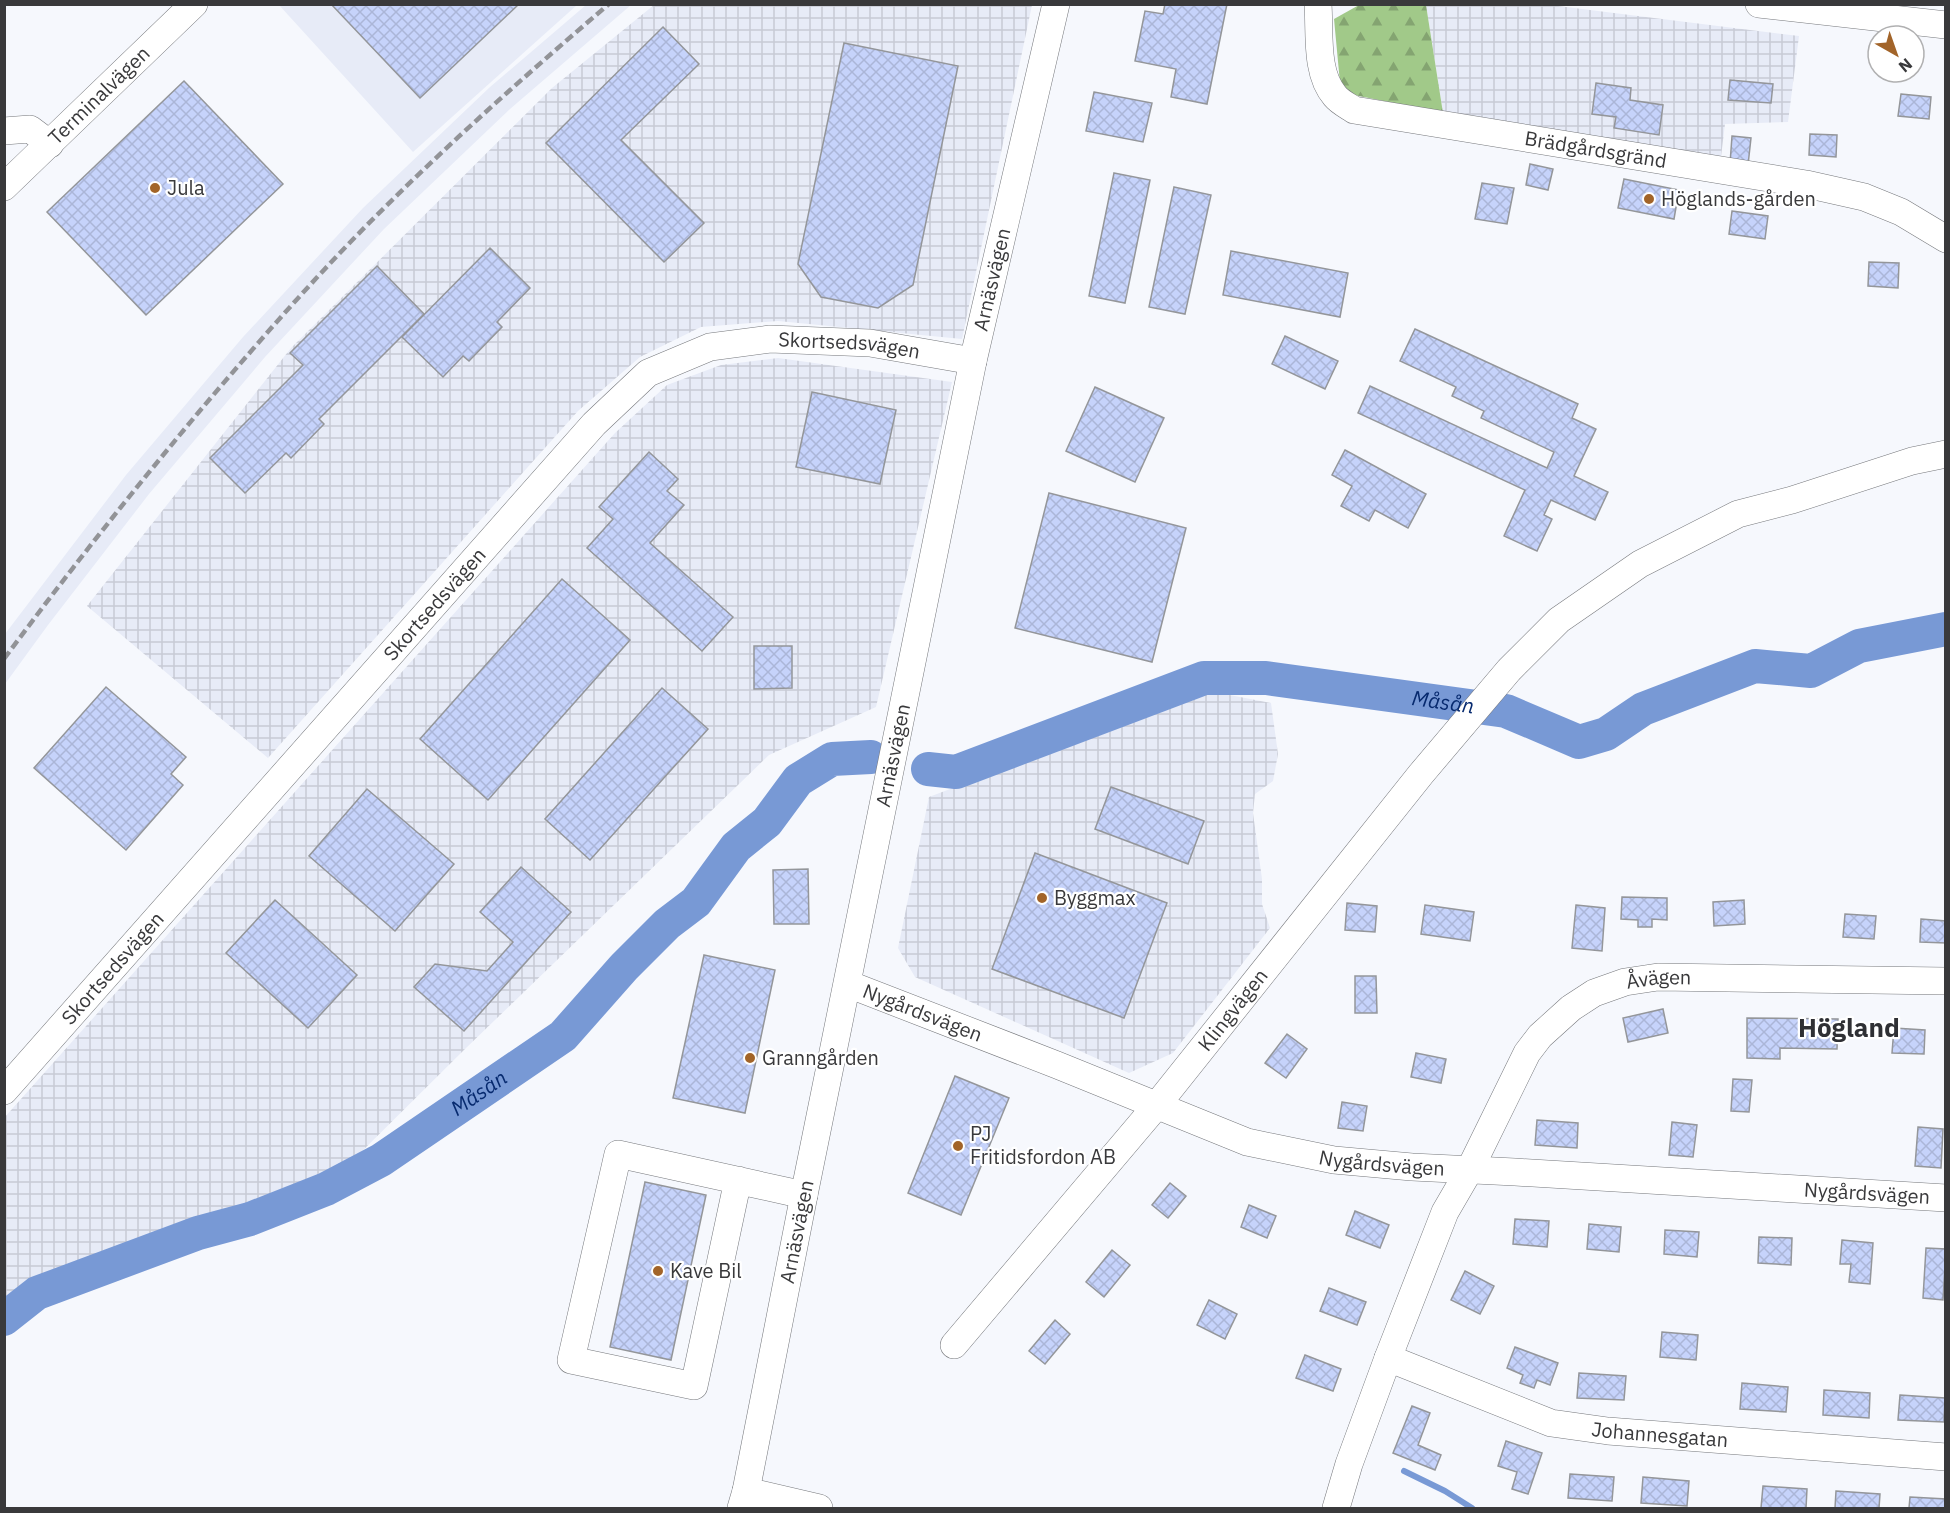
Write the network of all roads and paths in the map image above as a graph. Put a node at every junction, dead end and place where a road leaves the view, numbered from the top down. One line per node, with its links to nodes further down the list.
1 (194, 4): 7 (street, Terminalvägen)
2 (1056, 4): 10 (street, Arnäsvägen)
3 (1318, 4): 9 (street, Brädgårdsgränd)
4 (1759, 4): 5 (street)
5 (1946, 24)
6 (4, 131): 7 (street)
7 (50, 144): 8 (street, Terminalvägen)
8 (4, 187)
9 (1946, 239)
10 (973, 361): 13 (street, Arnäsvägen); 14 (street, Skortsedsvägen)
11 (1946, 454): 15 (street, Klingvägen)
12 (1946, 981): 16 (street, Åvägen)
13 (848, 984): 15 (street, Nygårdsvägen); 18 (street, Arnäsvägen)
14 (4, 1091)
15 (1157, 1105): 16 (street, Nygårdsvägen); 20 (street, Klingvägen)
16 (1470, 1169): 19 (street, Nygårdsvägen); 21 (street)
17 (738, 1180): 17 (street); 18 (street)
18 (804, 1195): 23 (street, Arnäsvägen)
19 (1946, 1198)
20 (954, 1345)
21 (1388, 1358): 22 (street, Johannesgatan); 25 (street)
22 (1946, 1457)
23 (743, 1500): 24 (street)
24 (819, 1509)
25 (1336, 1509)

